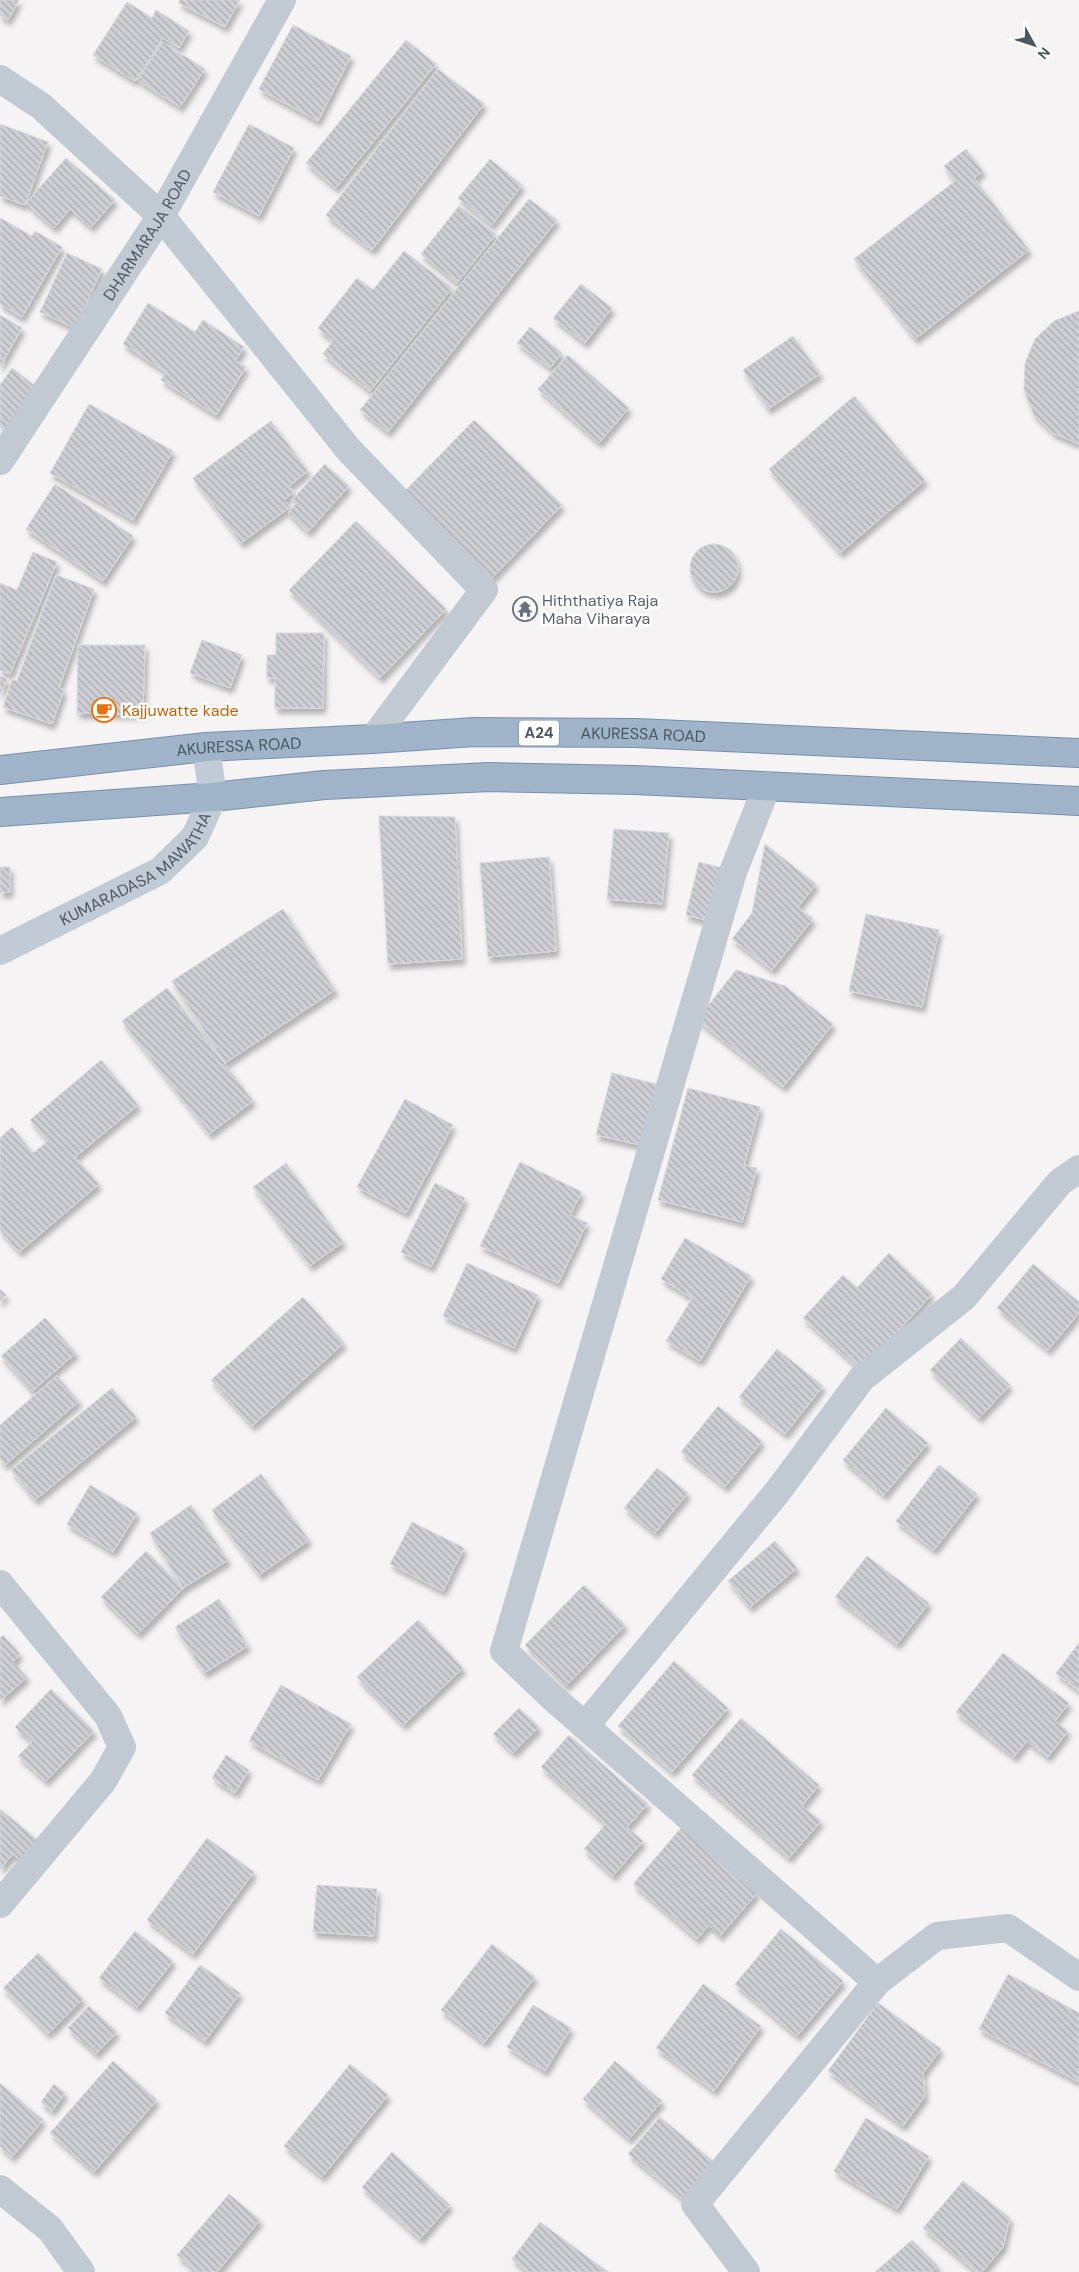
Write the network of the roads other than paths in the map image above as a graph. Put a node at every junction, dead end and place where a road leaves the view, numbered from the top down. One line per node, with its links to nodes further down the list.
1 (282, 0): 3 (street, DHARMARAJA ROAD)
2 (0, 79): 3 (street)
3 (161, 216): 4 (street, DHARMARAJA ROAD); 5 (street)
4 (0, 461)
5 (373, 739): 6 (highway, AKURESSA ROAD / A24); 7 (highway, AKURESSA ROAD / A24)
6 (206, 747): 8 (highway, AKURESSA ROAD / A24); 10 (main road, KUMARADASA MAWATHA)
7 (1079, 753)
8 (0, 770)
9 (766, 786): 10 (highway); 11 (highway); 16 (street)
10 (213, 797): 12 (highway); 13 (main road, KUMARADASA MAWATHA)
11 (1079, 801)
12 (0, 812)
13 (0, 951)
14 (1079, 1169): 16 (street)
15 (0, 1584): 17 (street)
16 (584, 1726): 19 (street)
17 (0, 1904)
18 (1079, 1977): 19 (street)
19 (877, 1982): 22 (street)
20 (0, 2189): 21 (street)
21 (81, 2272)
22 (746, 2272)

